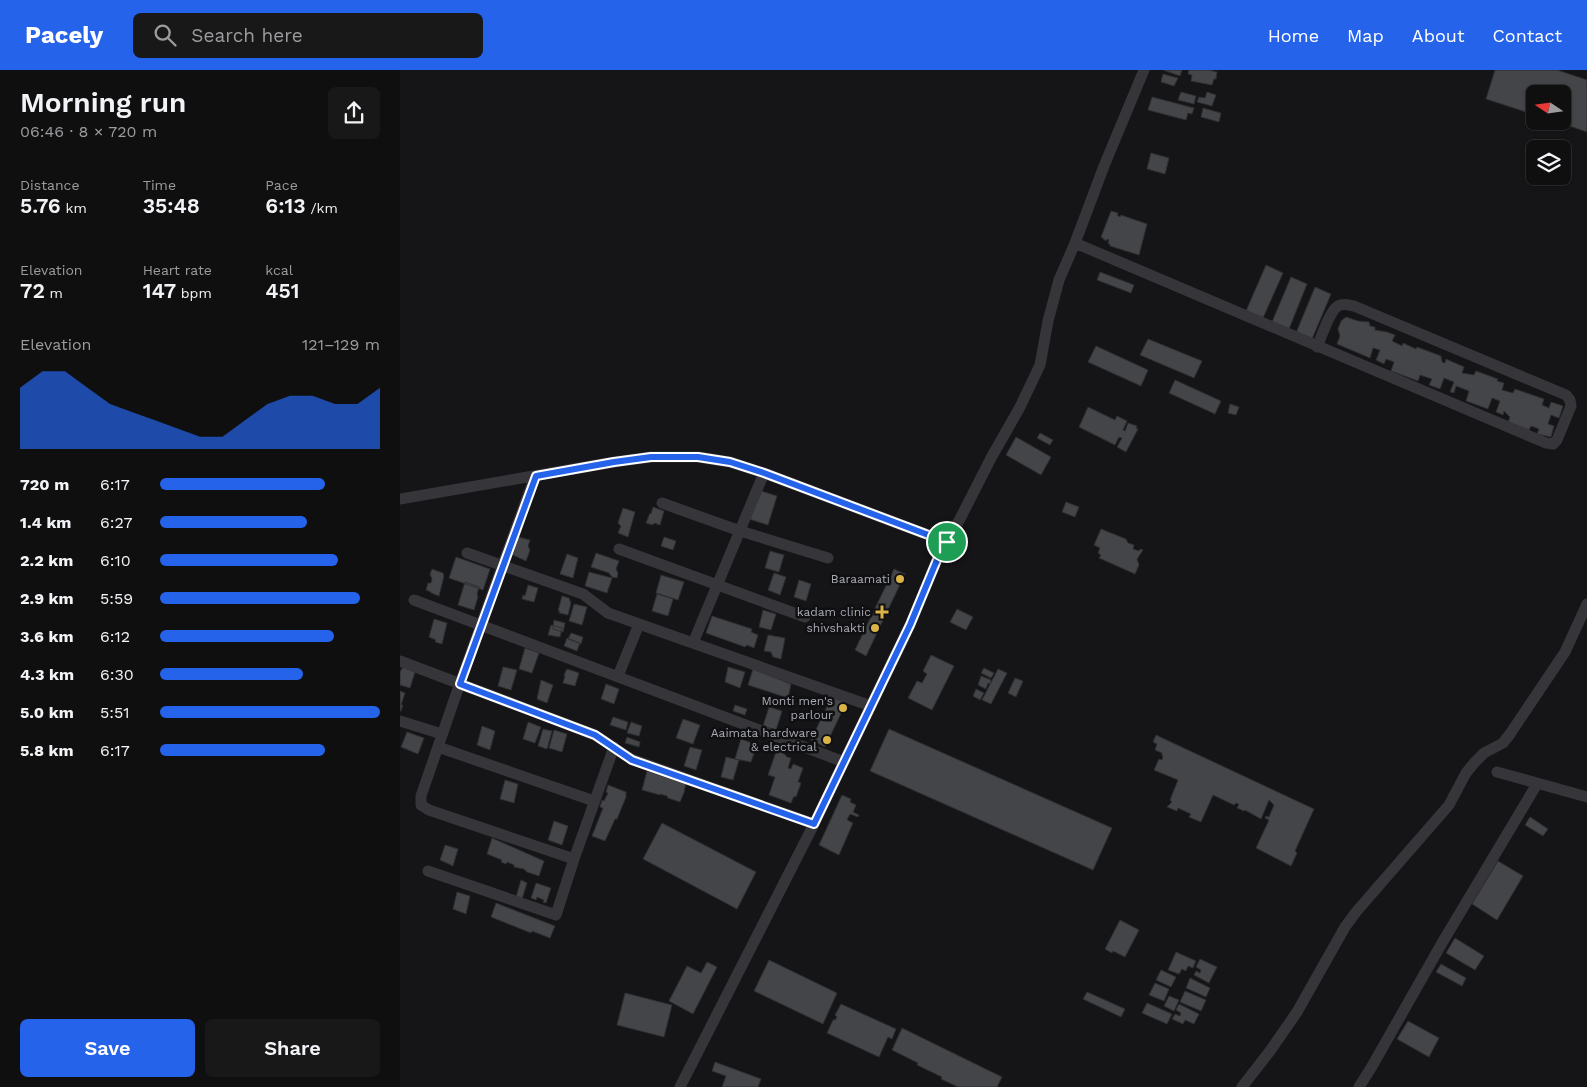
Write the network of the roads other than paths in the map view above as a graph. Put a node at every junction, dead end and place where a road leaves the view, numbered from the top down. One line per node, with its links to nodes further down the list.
1 (1144, 70): 2 (street)
2 (1075, 243): 3 (street); 9 (street)
3 (1317, 347): 3 (street)
4 (764, 473): 5 (street); 8 (street); 9 (street)
5 (536, 476): 6 (street); 13 (street)
6 (400, 499)
7 (662, 503): 8 (street)
8 (740, 531): 12 (street); 14 (street)
9 (947, 542): 24 (street)
10 (619, 549): 14 (street)
11 (467, 553): 13 (street)
12 (828, 558)
13 (503, 566): 18 (street); 19 (street)
14 (718, 585): 17 (street); 20 (street)
15 (414, 600): 19 (street)
16 (1587, 604): 38 (street)
17 (806, 617)
18 (639, 624): 20 (street); 22 (street)
19 (481, 626): 22 (street); 23 (street)
20 (693, 643): 24 (street)
21 (400, 661): 23 (street)
22 (618, 676): 29 (street)
23 (460, 684): 26 (street); 28 (street)
24 (871, 706): 29 (street)
25 (400, 721): 26 (street)
26 (442, 734): 27 (street)
27 (438, 747): 33 (street); 35 (street)
28 (614, 747): 33 (street); 34 (street)
29 (844, 762): 34 (street)
30 (1497, 772): 31 (street)
31 (1537, 784): 32 (street); 39 (street)
32 (1587, 797)
33 (594, 801): 35 (street)
34 (814, 824): 37 (street)
35 (574, 859): 36 (street)
36 (428, 871)
37 (680, 1087)
38 (1242, 1087)
39 (1359, 1087)

